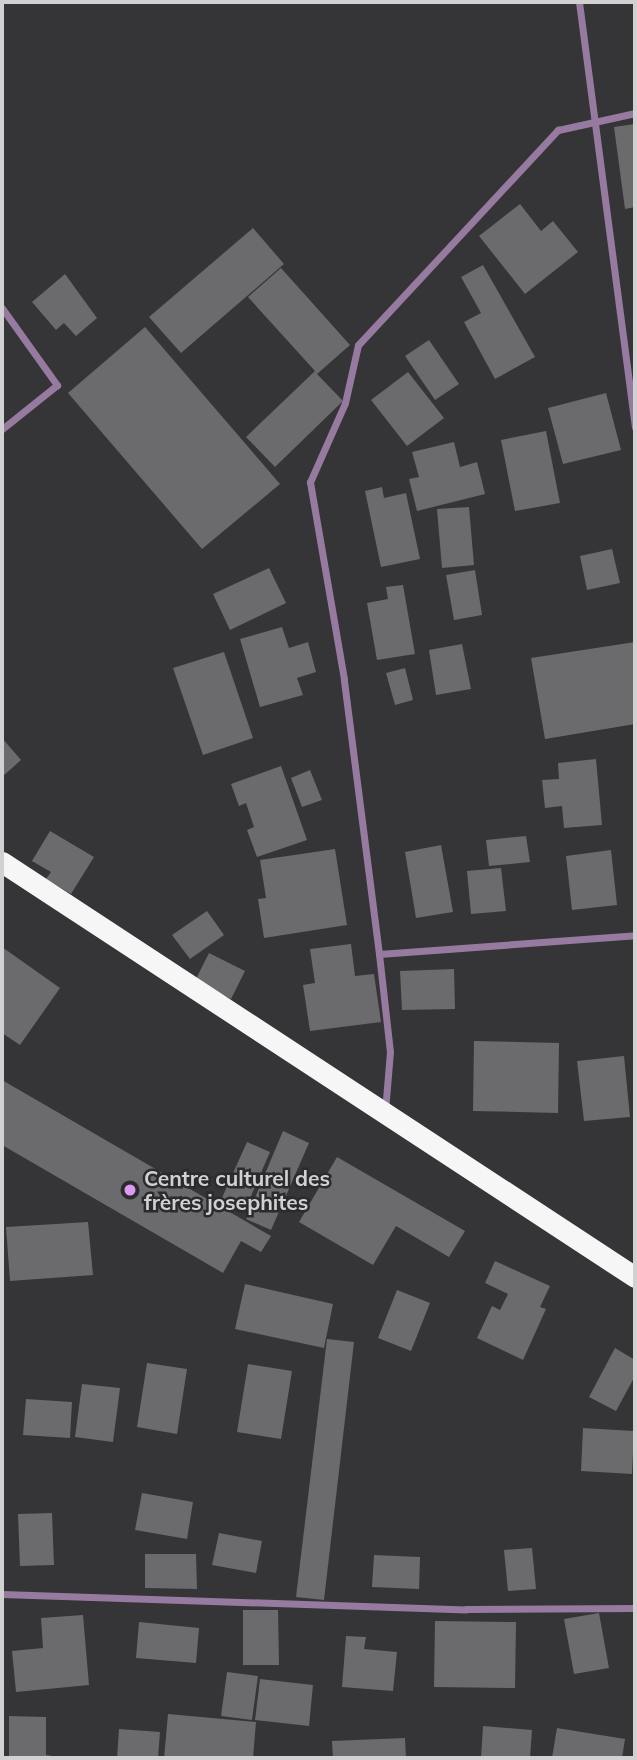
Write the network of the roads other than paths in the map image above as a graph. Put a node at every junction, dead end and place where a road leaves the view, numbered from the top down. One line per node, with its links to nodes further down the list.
1 (579, 2): 3 (street)
2 (635, 113): 3 (street)
3 (592, 119): 5 (street); 9 (street)
4 (2, 307): 6 (street)
5 (635, 427)
6 (2, 429)
7 (2, 862): 10 (highway)
8 (635, 935): 9 (street)
9 (379, 954): 10 (street)
10 (385, 1116): 11 (highway)
11 (635, 1277)
12 (2, 1594): 13 (street)
13 (635, 1608)

